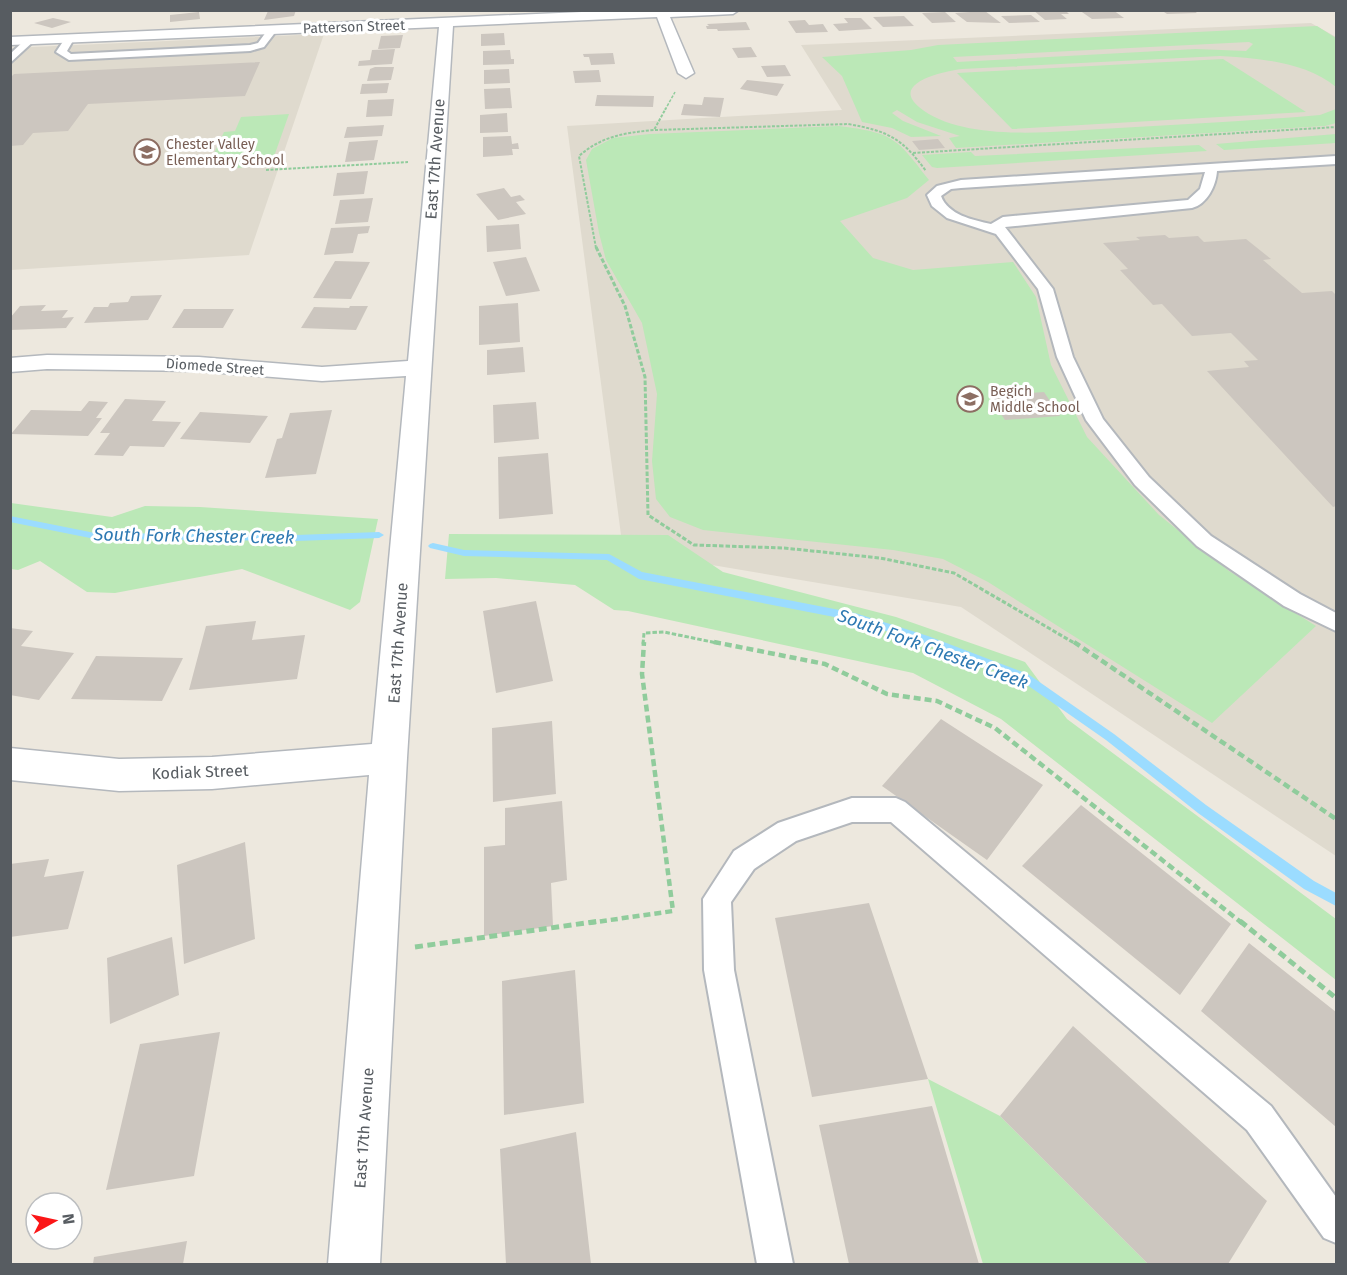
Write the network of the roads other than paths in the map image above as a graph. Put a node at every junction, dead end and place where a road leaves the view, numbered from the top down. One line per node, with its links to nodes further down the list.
1 (332, 10): 7 (street)
2 (733, 10): 3 (street, Patterson Street)
3 (662, 14): 4 (street, Patterson Street); 14 (street)
4 (537, 15): 5 (street, Patterson Street)
5 (446, 23): 7 (street, Patterson Street); 19 (street, East 17th Avenue)
6 (115, 25): 9 (street)
7 (323, 28): 8 (street, Patterson Street)
8 (272, 30): 9 (street, Patterson Street); 10 (lane)
9 (105, 37): 10 (street, Patterson Street)
10 (69, 39): 11 (street, Patterson Street)
11 (30, 40): 12 (street, Patterson Street); 13 (lane)
12 (10, 41)
13 (10, 60)
14 (686, 73)
15 (1336, 160): 16 (lane)
16 (1211, 169): 17 (lane); 17 (lane)
17 (1001, 231): 20 (lane)
18 (10, 364): 19 (street, Diomede Street)
19 (419, 368): 21 (street, East 17th Avenue)
20 (1336, 623)
21 (389, 758): 22 (street, Kodiak Street); 24 (street, East 17th Avenue)
22 (10, 764)
23 (1336, 1226): 25 (lane)
24 (354, 1264)
25 (774, 1264)

